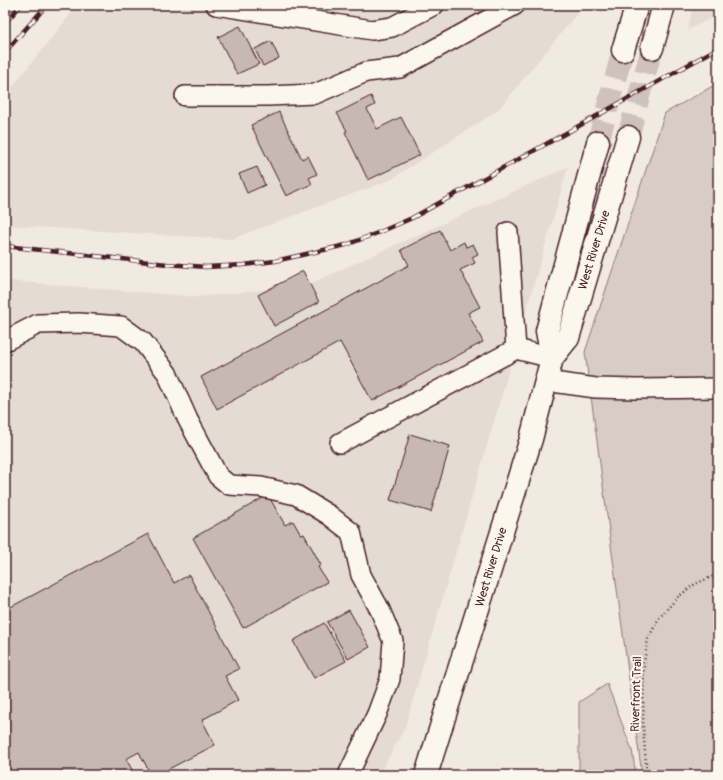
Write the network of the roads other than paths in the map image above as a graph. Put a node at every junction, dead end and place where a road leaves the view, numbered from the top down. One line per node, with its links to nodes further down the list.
1 (216, 5): 5 (lane)
2 (515, 5): 8 (lane)
3 (637, 5): 7 (main road)
4 (664, 5): 6 (main road)
5 (431, 6)
6 (652, 48)
7 (623, 50)
8 (185, 96)
9 (628, 137): 14 (main road, West River Drive)
10 (598, 142): 14 (main road, West River Drive)
11 (508, 232): 13 (lane)
12 (5, 342): 18 (lane)
13 (516, 349): 14 (lane); 17 (lane)
14 (552, 358): 15 (main road, West River Drive)
15 (545, 381): 16 (lane); 19 (main road, West River Drive)
16 (718, 388)
17 (340, 443)
18 (348, 775)
19 (426, 775)

